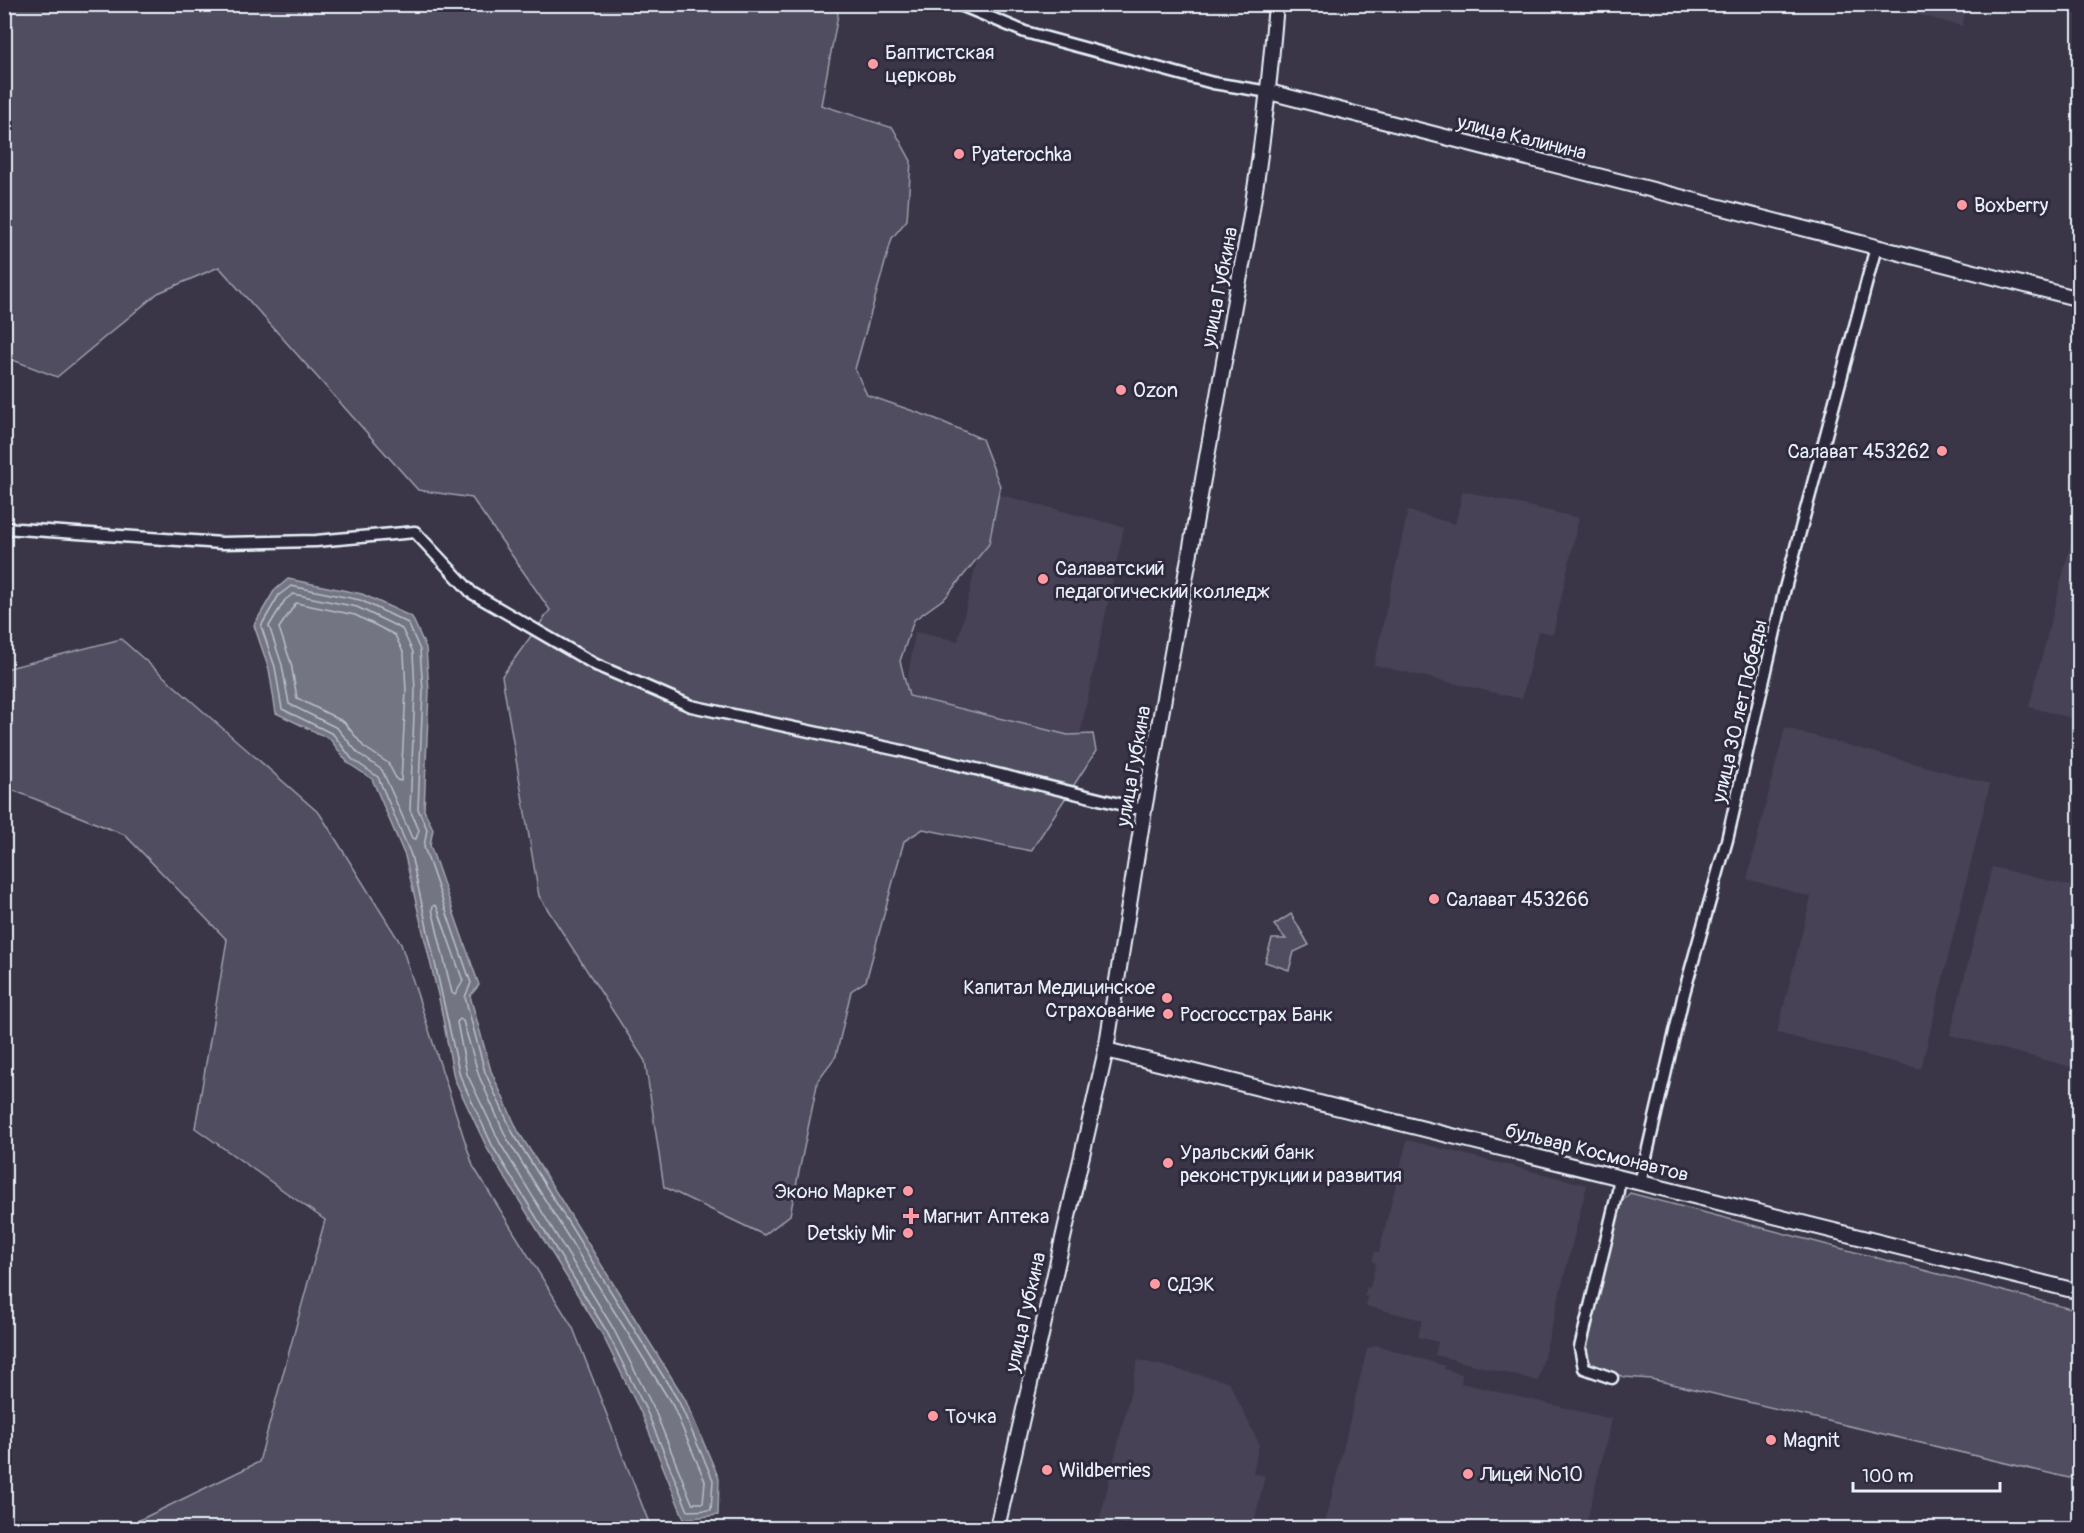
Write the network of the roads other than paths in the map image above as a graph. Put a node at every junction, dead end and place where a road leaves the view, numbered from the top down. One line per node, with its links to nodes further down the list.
1 (958, 4): 3 (street, улица Калинина)
2 (1276, 4): 3 (street, улица Губкина)
3 (1269, 92): 4 (street, улица Калинина); 7 (street, улица Губкина)
4 (1876, 247): 5 (street, улица Калинина); 10 (street, улица 30 лет Победы)
5 (2079, 299)
6 (4, 528): 7 (street)
7 (1144, 810): 8 (street, улица Губкина)
8 (1106, 1050): 9 (street, бульвар Космонавтов); 13 (street, улица Губкина)
9 (1619, 1177): 10 (street, бульвар Космонавтов); 12 (street)
10 (1640, 1183): 11 (street, бульвар Космонавтов)
11 (2079, 1292)
12 (1612, 1378)
13 (997, 1528)

